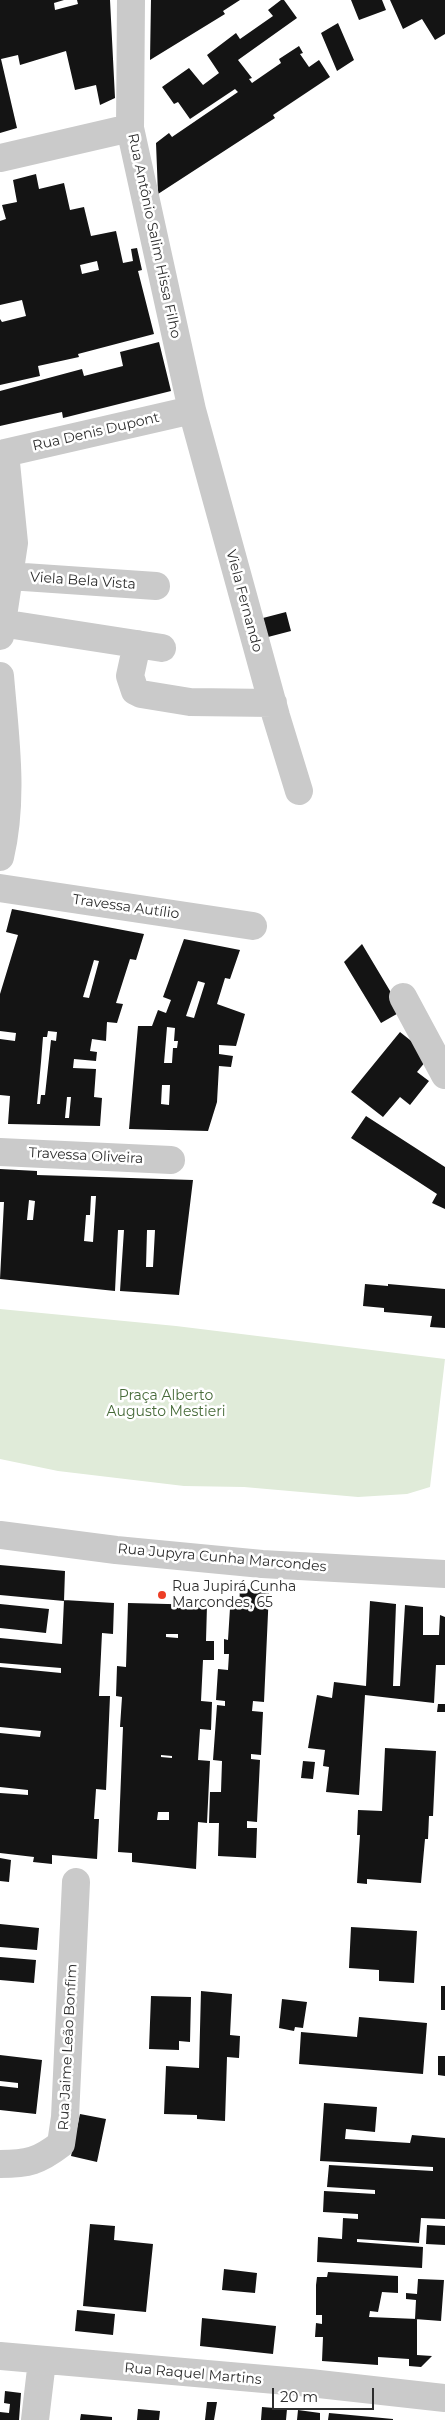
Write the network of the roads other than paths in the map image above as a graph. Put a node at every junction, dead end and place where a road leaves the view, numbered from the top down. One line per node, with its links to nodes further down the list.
1 (131, 0): 2 (street, Rua Antônio Salim Hissa Filho)
2 (130, 128): 3 (street); 4 (street, Rua Antônio Salim Hissa Filho)
3 (0, 158)
4 (192, 410): 5 (street, Rua Denis Dupont); 11 (street, Viela Fernando)
5 (3, 454): 6 (street)
6 (9, 576): 7 (street, Viela Bela Vista); 8 (street)
7 (156, 586)
8 (0, 623): 9 (street); 11 (street)
9 (0, 636)
10 (0, 676): 13 (street)
11 (272, 703): 12 (street, Viela Fernando)
12 (299, 791)
13 (0, 857)
14 (0, 888): 15 (street, Travessa Autílio)
15 (253, 926)
16 (403, 997): 17 (street)
17 (445, 1075)
18 (0, 1152): 19 (street, Travessa Oliveira)
19 (171, 1160)
20 (0, 1535): 21 (street, Rua Jupyra Cunha Marcondes)
21 (445, 1574)
22 (76, 1882): 23 (street, Rua Jaime Leão Bonfim)
23 (0, 2164)
24 (0, 2356): 25 (street, Rua Raquel Martins)
25 (42, 2361): 26 (street, Rua Raquel Martins); 27 (street)
26 (445, 2398)
27 (35, 2420)

